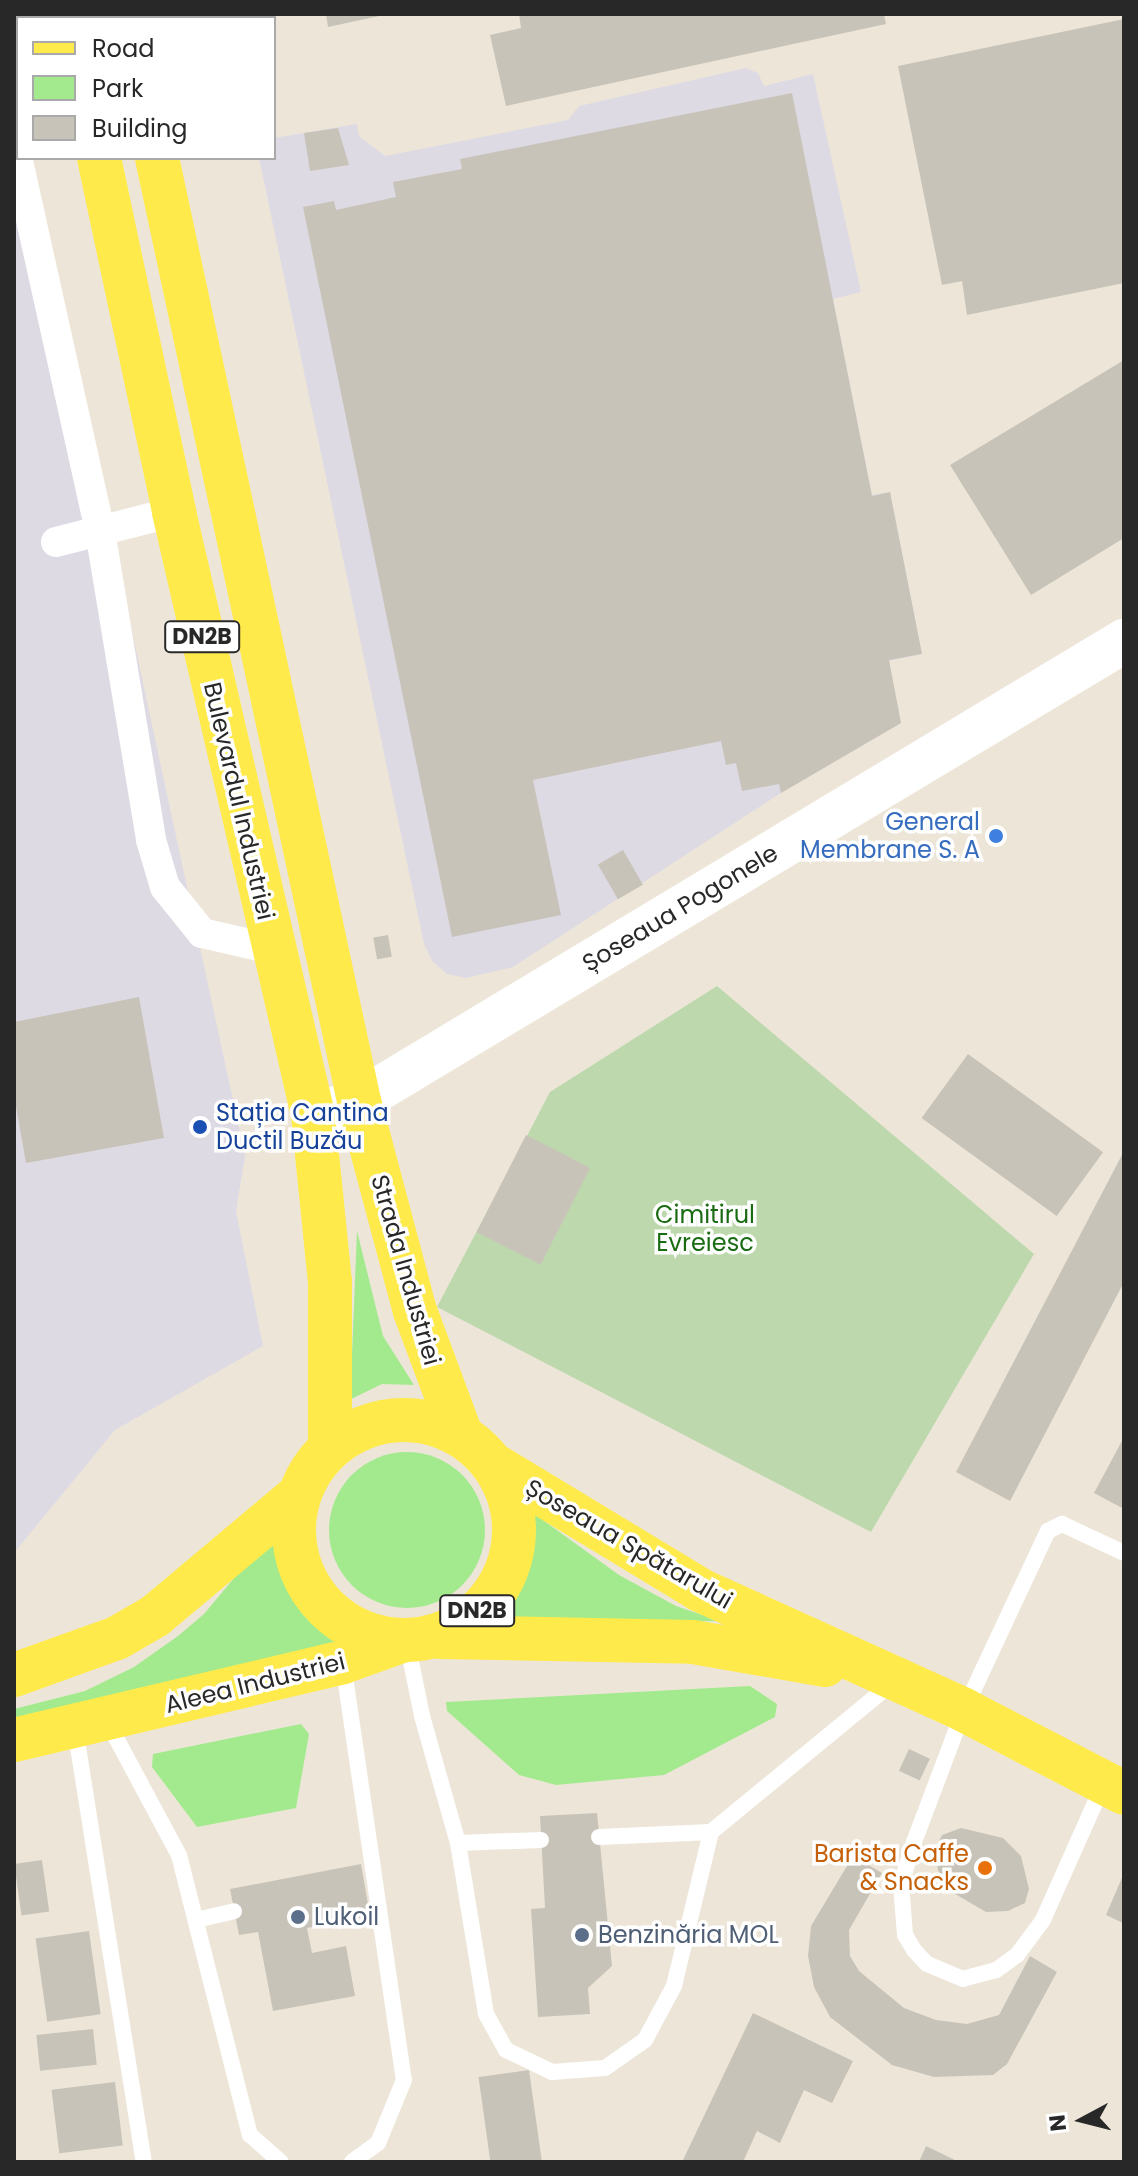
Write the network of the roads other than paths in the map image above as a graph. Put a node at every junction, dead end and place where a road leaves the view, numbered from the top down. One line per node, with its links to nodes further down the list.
1 (18, 160): 5 (street)
2 (99, 160): 4 (main road, Bulevardul Industriei / DN2B)
3 (157, 160): 9 (main road, DN2B)
4 (174, 512): 5 (street); 8 (main road, Bulevardul Industriei / DN2B)
5 (100, 531): 6 (street); 8 (street)
6 (56, 542)
7 (1124, 641): 9 (main road, Șoseaua Pogonele)
8 (272, 949): 10 (main road, Bulevardul Industriei / DN2B)
9 (359, 1101): 10 (main road, Șoseaua Pogonele); 11 (main road, Strada Industriei / DN2B)
10 (313, 1115): 12 (main road, DN2B)
11 (461, 1435): 12 (main road, Șoseaua Spătarului / DN2B); 13 (main road, Șoseaua Spătarului / DN2B)
12 (330, 1448): 14 (main road, Șoseaua Spătarului / DN2B)
13 (494, 1465): 16 (main road, Șoseaua Spătarului / DN2B); 19 (main road, Șoseaua Spătarului / DN2B)
14 (299, 1495): 16 (main road, Șoseaua Spătarului / DN2B); 18 (main road)
15 (1124, 1553): 20 (lane)
16 (416, 1640): 17 (main road, Aleea Industriei); 19 (main road, Șoseaua Spătarului / DN2B); 27 (lane)
17 (343, 1662): 21 (main road, Aleea Industriei); 32 (lane)
18 (14, 1675)
19 (898, 1679): 20 (main road, Șoseaua Spătarului / DN2B); 24 (lane)
20 (964, 1710): 23 (main road, Șoseaua Spătarului / DN2B); 23 (lane)
21 (90, 1723): 22 (main road); 29 (lane); 30 (lane)
22 (14, 1740)
23 (1114, 1788)
24 (711, 1832): 25 (lane); 27 (lane)
25 (599, 1837)
26 (541, 1840): 27 (lane)
27 (458, 1843)
28 (234, 1911): 29 (lane)
29 (196, 1920): 31 (lane)
30 (144, 2162)
31 (281, 2162)
32 (352, 2162)

